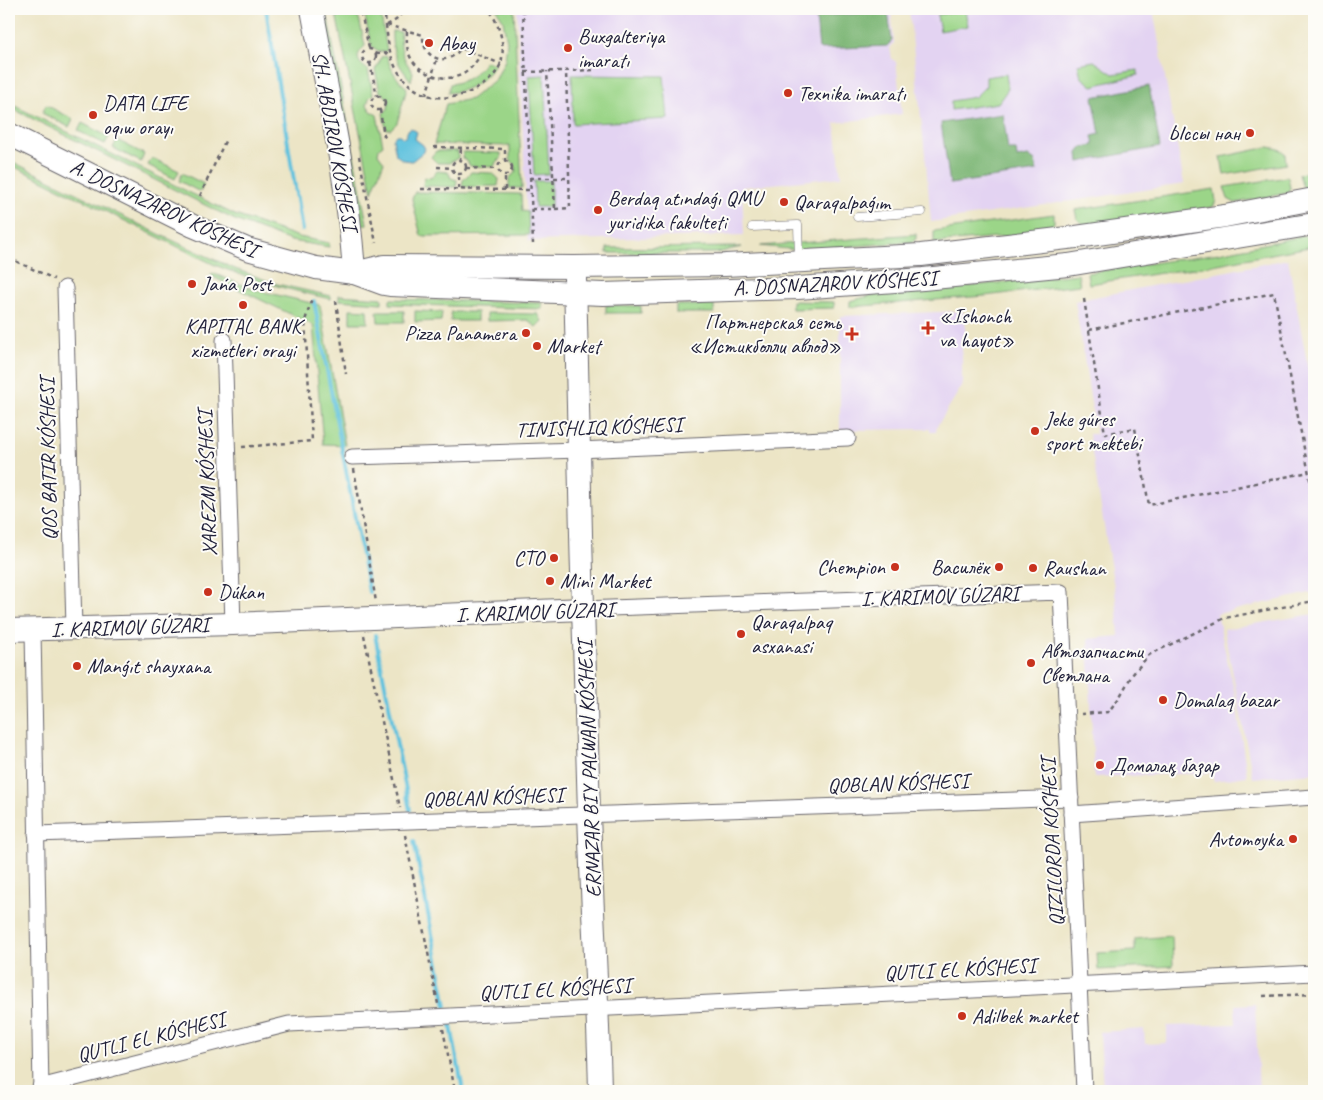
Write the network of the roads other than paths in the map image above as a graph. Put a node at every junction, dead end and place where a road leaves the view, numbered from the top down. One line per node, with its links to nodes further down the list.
1 (312, 9): 10 (main road, SH. ABDIROV KÓSHESI)
2 (9, 134): 10 (main road, A. DOSNAZAROV KÓSHESI)
3 (1314, 199): 8 (main road, A. DOSNAZAROV KÓSHESI)
4 (922, 212): 5 (lane)
5 (857, 217)
6 (1314, 224): 12 (main road, A. DOSNAZAROV KÓSHESI)
7 (752, 227): 8 (lane)
8 (799, 261): 9 (main road, A. DOSNAZAROV KÓSHESI)
9 (574, 267): 10 (main road, A. DOSNAZAROV KÓSHESI); 12 (main road, ERNAZAR BIY PALWAN KÓSHESI)
10 (354, 274): 12 (main road, A. DOSNAZAROV KÓSHESI)
11 (65, 288): 19 (street)
12 (575, 293): 15 (main road, ERNAZAR BIY PALWAN KÓSHESI)
13 (224, 340): 18 (street, XAREZM KÓSHESI)
14 (848, 438): 15 (street)
15 (579, 450): 16 (street); 17 (main road, ERNAZAR BIY PALWAN KÓSHESI)
16 (352, 458)
17 (583, 609): 18 (main road); 23 (street); 25 (main road, ERNAZAR BIY PALWAN KÓSHESI)
18 (233, 624): 19 (main road)
19 (74, 628): 21 (main road)
20 (9, 630): 21 (main road)
21 (34, 630): 26 (street)
22 (1314, 797): 24 (street)
23 (1071, 798): 24 (street); 25 (street, QOBLAN KÓSHESI)
24 (1071, 814): 28 (street)
25 (589, 816): 26 (street, QOBLAN KÓSHESI); 29 (main road, ERNAZAR BIY PALWAN KÓSHESI)
26 (36, 834): 30 (street)
27 (1314, 973): 28 (street)
28 (1080, 984): 29 (street); 32 (street)
29 (598, 1008): 30 (street); 31 (main road, ERNAZAR BIY PALWAN KÓSHESI)
30 (40, 1089)
31 (600, 1091)
32 (1084, 1091)

